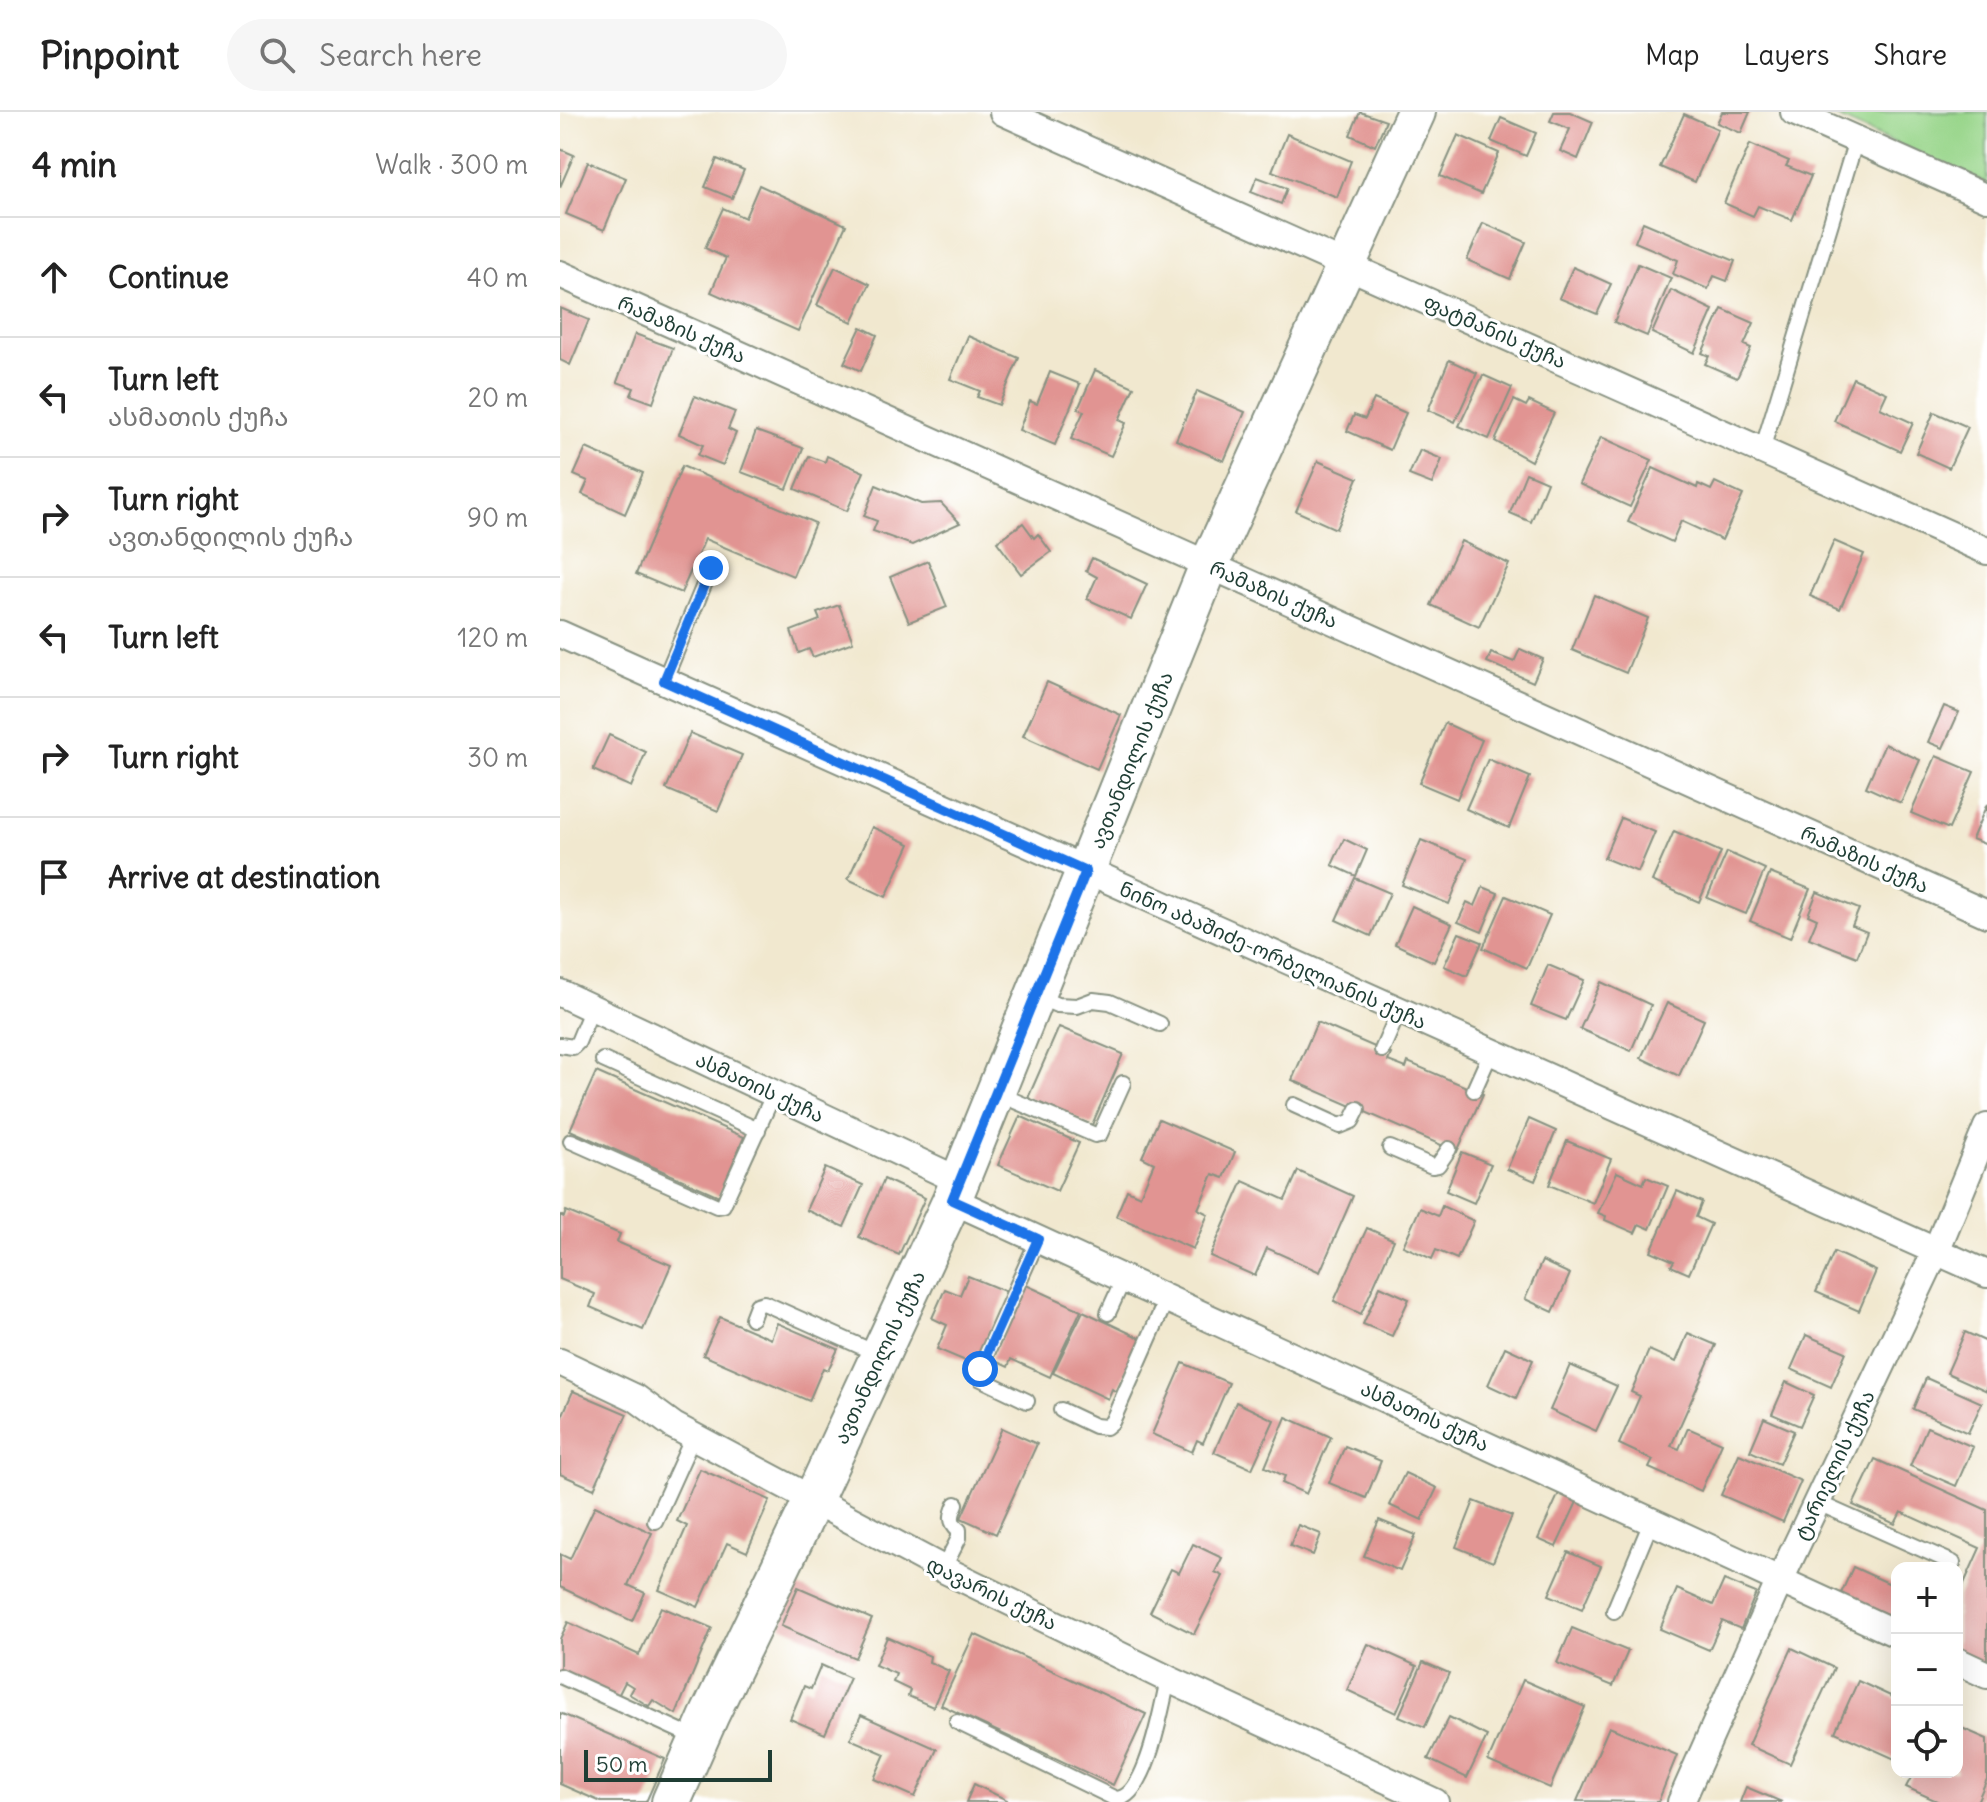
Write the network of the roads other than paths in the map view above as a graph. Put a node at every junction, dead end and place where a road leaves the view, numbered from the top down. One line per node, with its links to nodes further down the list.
1 (1003, 112): 6 (street, ფატმანის ქუჩა)
2 (1416, 112): 6 (street, ავთანდილის ქუჩა)
3 (1794, 112): 4 (street)
4 (1856, 140): 5 (street); 8 (lane)
5 (1987, 198)
6 (1348, 265): 8 (street, ფატმანის ქუჩა); 10 (street, ავთანდილის ქუჩა)
7 (560, 274): 10 (street, რამაზის ქუჩა)
8 (1762, 450): 9 (street, ფატმანის ქუჩა)
9 (1987, 551)
10 (1209, 565): 14 (street, ავთანდილის ქუჩა); 15 (street, რამაზის ქუჩა)
11 (711, 568): 13 (lane)
12 (560, 634): 13 (street, ნინო აბაშიძე-ორბელიანის ქუჩა)
13 (664, 681): 14 (street, ნინო აბაშიძე-ორბელიანის ქუჩა)
14 (1086, 871): 17 (street, ავთანდილის ქუჩა); 19 (street, ნინო აბაშიძე-ორბელიანის ქუჩა)
15 (1987, 914)
16 (560, 993): 18 (street, ასმათის ქუჩა)
17 (1035, 995): 20 (lane); 28 (street, ავთანდილის ქუჩა)
18 (592, 1008): 21 (lane); 27 (street, ასმათის ქუჩა)
19 (1399, 1011): 22 (lane); 23 (street, ნინო აბაშიძე-ორბელიანის ქუჩა)
20 (1160, 1024)
21 (560, 1045)
22 (1382, 1050)
23 (1491, 1052): 26 (lane); 38 (street, ნინო აბაშიძე-ორბელიანის ქუჩა)
24 (603, 1060): 32 (lane)
25 (1123, 1083): 28 (lane)
26 (1474, 1090)
27 (774, 1093): 32 (lane); 36 (street, ასმათის ქუჩა)
28 (996, 1093): 36 (street, ავთანდილის ქუჩა)
29 (1294, 1105): 30 (lane)
30 (1358, 1109)
31 (1987, 1127): 38 (street, ტარიელის ქუჩა)
32 (758, 1130): 33 (lane)
33 (571, 1141)
34 (1390, 1148): 35 (lane)
35 (1449, 1149)
36 (956, 1190): 37 (street, ასმათის ქუჩა); 44 (street, ავთანდილის ქუჩა)
37 (1038, 1239): 40 (street, ასმათის ქუჩა); 46 (lane)
38 (1936, 1251): 39 (street, ნინო აბაშიძე-ორბელიანის ქუჩა); 50 (street, ტარიელის ქუჩა)
39 (1987, 1274)
40 (1124, 1278): 41 (street, ასმათის ქუჩა); 42 (lane)
41 (1167, 1298): 47 (lane); 52 (street, ასმათის ქუჩა)
42 (1108, 1313)
43 (752, 1318): 44 (lane)
44 (880, 1355): 49 (street, ავთანდილის ქუჩა)
45 (560, 1362): 48 (street, დავარის ქუჩა)
46 (1027, 1401)
47 (1061, 1410)
48 (693, 1437): 49 (street, დავარის ქუჩა); 53 (lane)
49 (812, 1502): 55 (street, დავარის ქუჩა); 64 (street, ავთანდილის ქუჩა)
50 (1816, 1502): 54 (lane); 56 (street, ტარიელის ქუჩა)
51 (956, 1504): 55 (lane)
52 (1652, 1520): 56 (street, ასმათის ქუჩა); 57 (lane)
53 (655, 1521)
54 (1951, 1562)
55 (943, 1569): 62 (street, დავარის ქუჩა)
56 (1780, 1580): 58 (street, ასმათის ქუჩა); 67 (street, ტარიელის ქუჩა)
57 (1614, 1611)
58 (1891, 1631)
59 (1963, 1664): 60 (street)
60 (1987, 1675)
61 (560, 1676): 64 (lane)
62 (1168, 1679): 63 (lane); 66 (street, დავარის ქუჩა)
63 (957, 1722)
64 (699, 1739): 65 (street, ავთანდილის ქუჩა)
65 (671, 1802)
66 (1435, 1802)
67 (1681, 1802)

